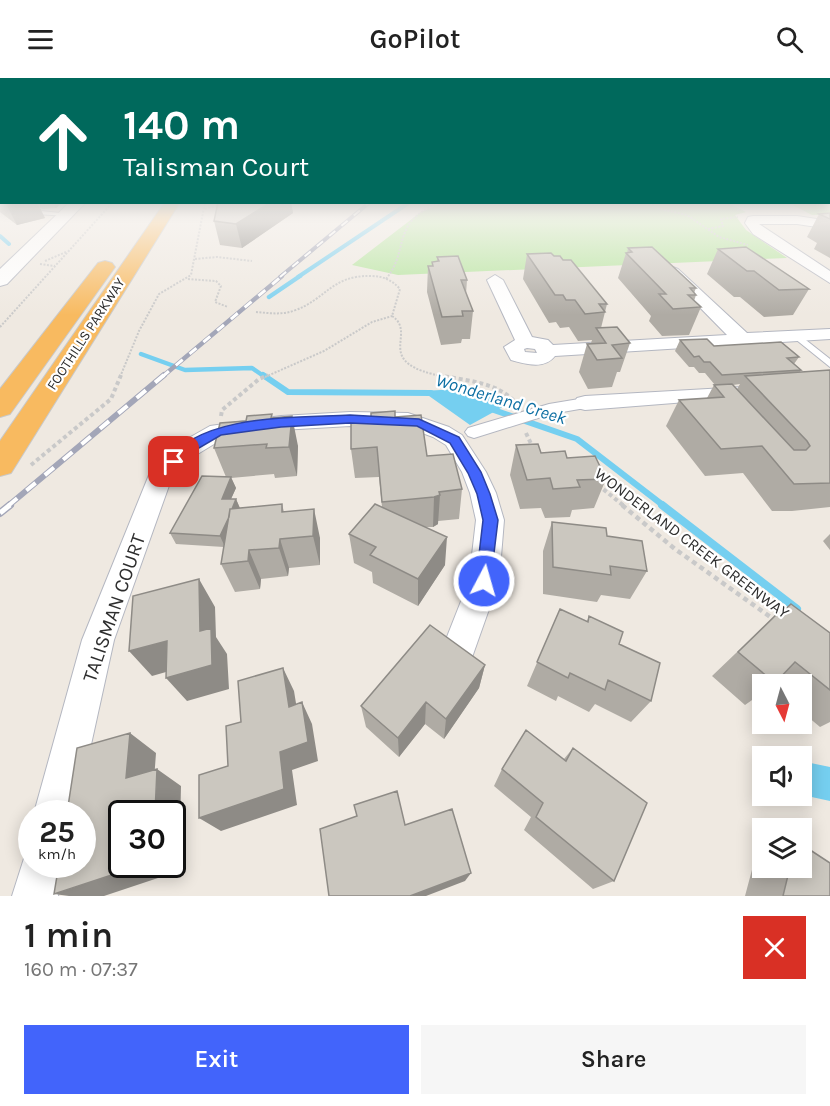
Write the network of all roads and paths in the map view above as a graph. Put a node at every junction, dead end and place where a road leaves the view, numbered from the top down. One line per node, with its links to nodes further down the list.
1 (40, 239): 15 (street)
2 (80, 239): 10 (path)
3 (125, 239): 31 (highway, FOOTHILLS PARKWAY)
4 (150, 239): 34 (highway, FOOTHILLS PARKWAY)
5 (199, 239): 11 (path)
6 (406, 239): 18 (path)
7 (725, 239): 9 (path)
8 (771, 239): 9 (street)
9 (779, 245): 16 (street)
10 (70, 250): 13 (path); 13 (path)
11 (195, 259): 12 (path); 17 (path)
12 (252, 261)
13 (55, 266): 23 (path)
14 (670, 270): 26 (street)
15 (2, 276)
16 (830, 278)
17 (184, 279): 20 (path); 34 (path)
18 (386, 279): 21 (path); 22 (path)
19 (495, 280): 26 (street)
20 (228, 307)
21 (256, 312)
22 (392, 316): 28 (path); 32 (path)
23 (0, 327)
24 (830, 334): 25 (street)
25 (796, 336): 26 (street); 27 (lane)
26 (741, 339)
27 (830, 364)
28 (500, 390)
29 (762, 392): 30 (street)
30 (585, 404): 33 (street)
31 (0, 408)
32 (218, 431): 33 (street); 38 (street, TALISMAN COURT)
33 (464, 436): 37 (street)
34 (12, 462)
35 (595, 482): 36 (path, WONDERLAND CREEK GREENWAY)
36 (778, 622)
37 (458, 652)
38 (58, 800)
39 (38, 878): 40 (street)
40 (34, 896)

